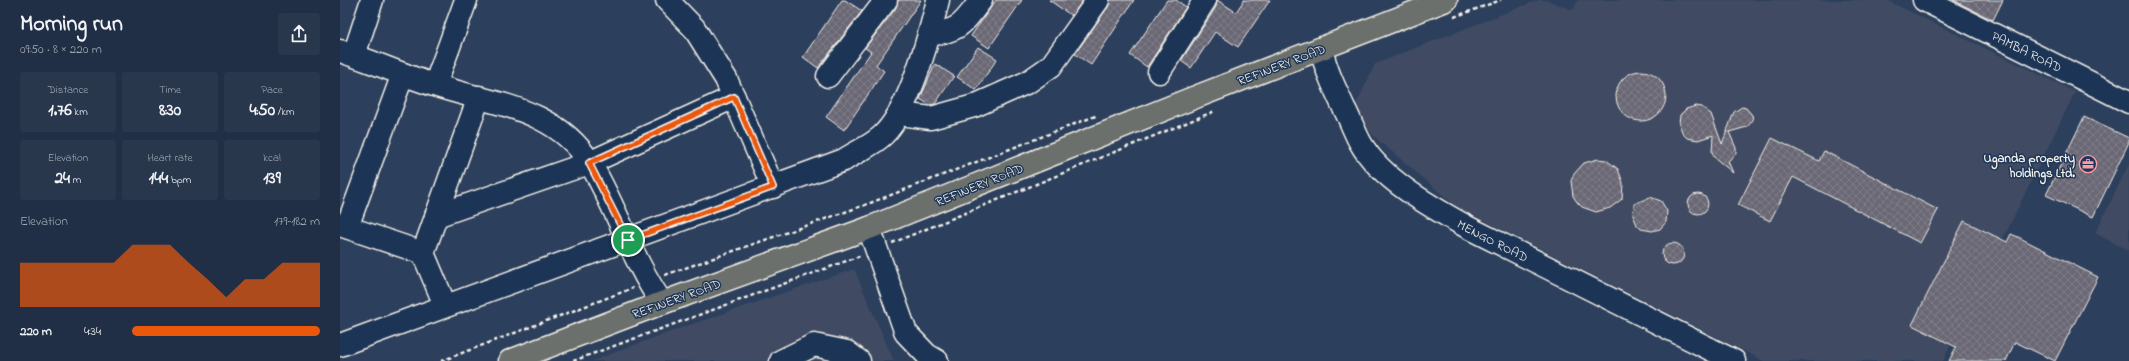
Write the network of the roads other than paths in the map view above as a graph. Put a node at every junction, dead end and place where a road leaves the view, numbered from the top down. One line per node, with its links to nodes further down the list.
1 (372, 0): 13 (street)
2 (466, 0): 17 (street)
3 (667, 0): 19 (street)
4 (886, 0): 16 (street)
5 (938, 0): 11 (street)
6 (981, 0): 11 (street)
7 (1098, 0): 21 (street)
8 (1205, 0): 14 (street)
9 (1924, 0): 20 (street, PAMBA ROAD)
10 (1448, 9): 12 (main road, REFINERY ROAD)
11 (929, 35): 21 (street)
12 (1320, 49): 26 (main road, REFINERY ROAD); 36 (street, MENGO ROAD)
13 (347, 53): 15 (street)
14 (1159, 72)
15 (403, 74): 17 (street); 25 (street)
16 (828, 76)
17 (435, 85): 18 (street)
18 (479, 97): 22 (street); 24 (street)
19 (734, 97): 22 (street); 23 (street)
20 (2129, 102)
21 (900, 114): 23 (street)
22 (589, 163): 24 (street); 27 (street)
23 (773, 187): 27 (street)
24 (436, 216): 28 (street)
25 (343, 226): 28 (street)
26 (869, 228): 29 (main road, REFINERY ROAD); 35 (street)
27 (628, 240): 29 (street); 30 (street)
28 (423, 253): 30 (street)
29 (662, 303): 32 (main road, REFINERY ROAD)
30 (445, 305): 31 (street)
31 (340, 345)
32 (510, 361)
33 (781, 361): 34 (street)
34 (859, 361)
35 (937, 361)
36 (1734, 361)

